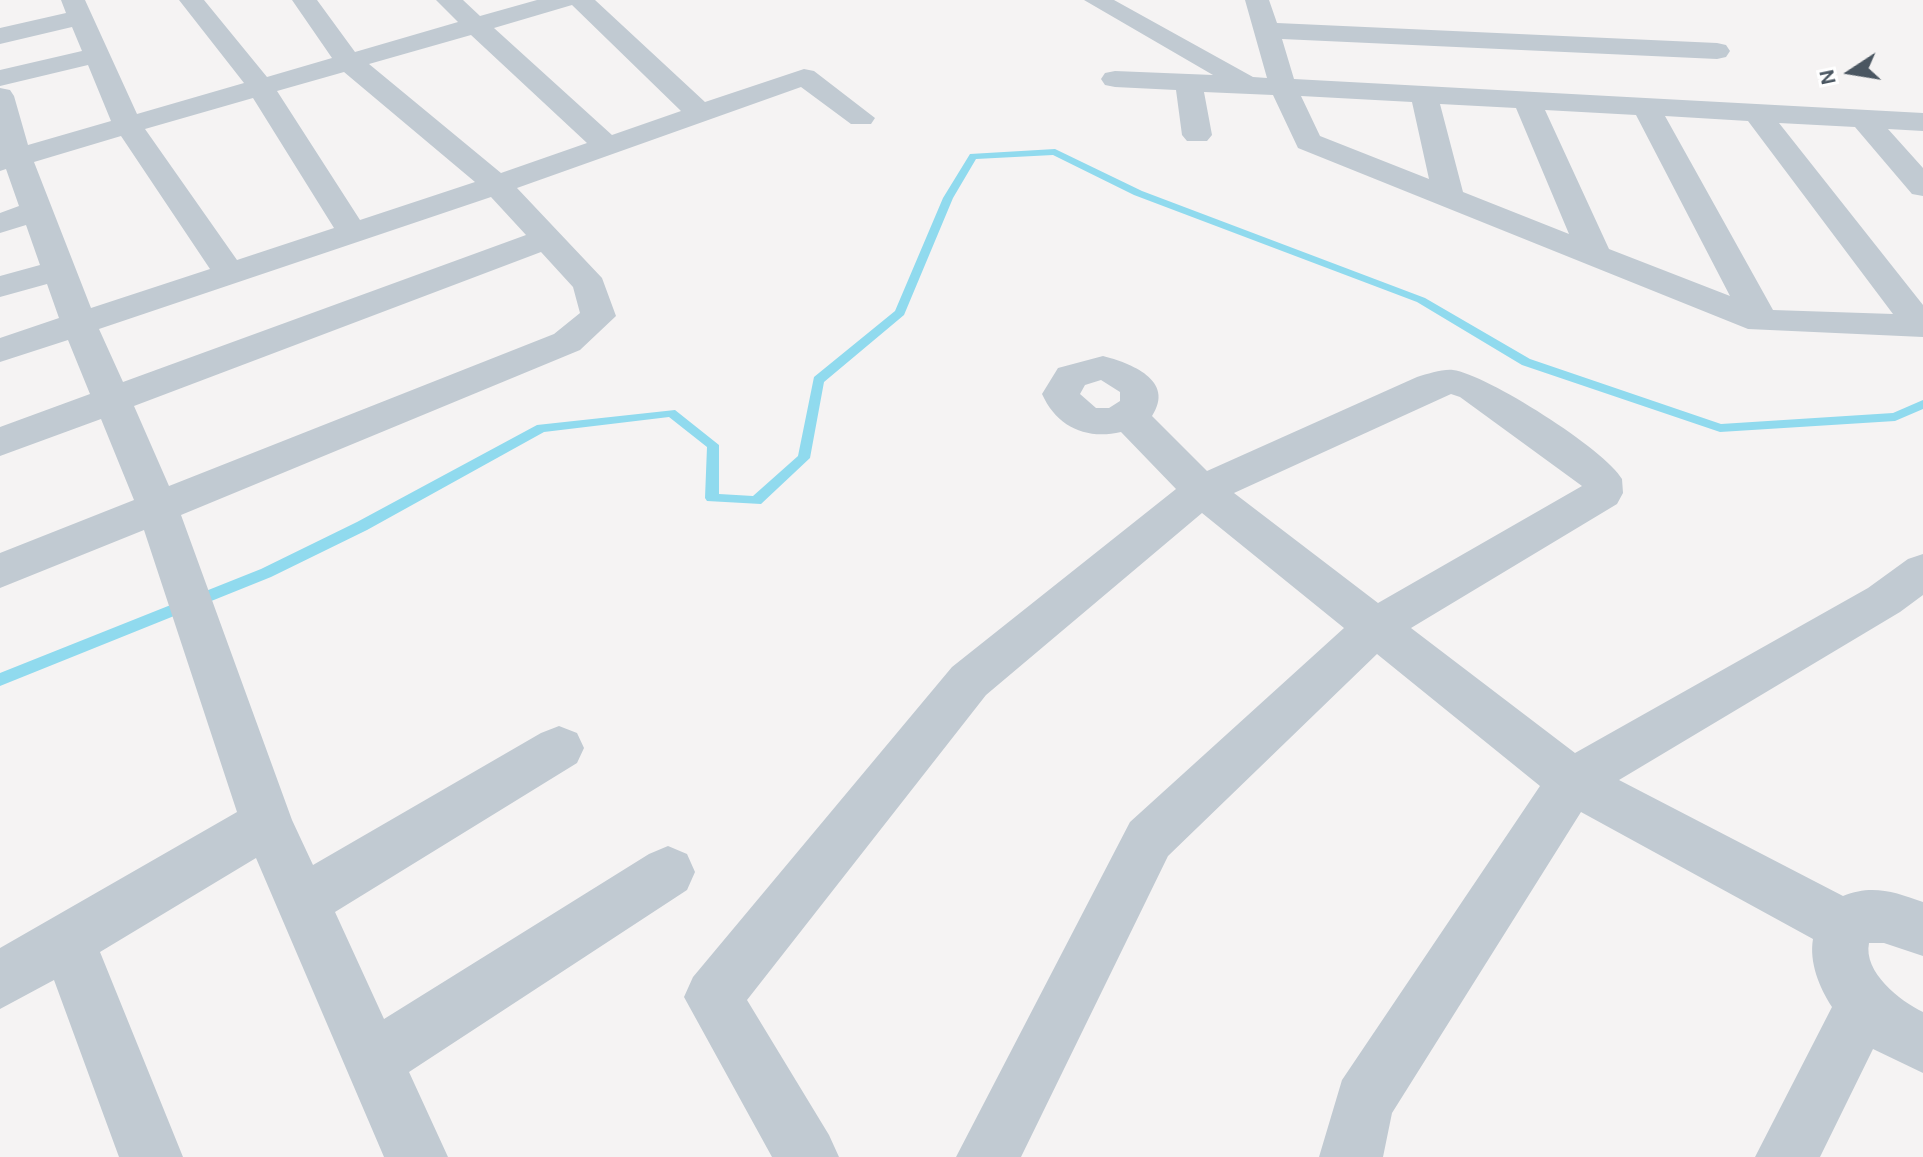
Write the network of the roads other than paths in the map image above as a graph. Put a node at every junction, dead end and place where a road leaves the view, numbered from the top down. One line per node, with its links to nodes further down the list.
1 (191, 0): 21 (street)
2 (304, 0): 16 (street)
3 (448, 0): 10 (street)
4 (564, 0): 10 (street)
5 (581, 0): 27 (street)
6 (1096, 0): 12 (street)
7 (1150, 0): 12 (street)
8 (1257, 0): 11 (street)
9 (77, 9): 13 (street); 15 (street)
10 (476, 24): 16 (street); 34 (street)
11 (1265, 30): 14 (street); 22 (street)
12 (1151, 31): 20 (street)
13 (0, 36)
14 (1717, 51)
15 (97, 55): 17 (street); 32 (street)
16 (348, 61): 21 (street); 36 (street)
17 (0, 78)
18 (1115, 79): 19 (street)
19 (1189, 82): 20 (street); 33 (street)
20 (1250, 85): 22 (street)
21 (260, 86): 32 (street); 40 (street)
22 (1283, 87): 23 (street); 38 (street)
23 (1424, 95): 25 (street); 38 (street)
24 (0, 96): 35 (street)
25 (1528, 103): 26 (street); 42 (street)
26 (1645, 105): 28 (street); 47 (street)
27 (699, 112): 29 (street); 34 (street)
28 (1756, 112): 30 (street); 48 (street)
29 (861, 118)
30 (1863, 118): 31 (street); 37 (street)
31 (1923, 122)
32 (127, 124): 35 (street); 44 (street)
33 (1197, 135)
34 (607, 146): 36 (street)
35 (9, 159): 39 (street)
36 (497, 185): 40 (street); 41 (street)
37 (1923, 187)
38 (1449, 198): 42 (street)
39 (18, 217): 43 (street)
40 (352, 232): 44 (street)
41 (547, 239): 50 (street); 54 (street)
42 (1595, 255): 47 (street)
43 (58, 270): 45 (street); 46 (street)
44 (229, 272): 46 (street)
45 (0, 287)
46 (78, 321): 49 (street); 50 (street)
47 (1761, 321): 48 (street)
48 (1922, 326)
49 (0, 350)
50 (111, 399): 52 (street); 54 (street)
51 (1129, 416): 53 (street)
52 (0, 442)
53 (1202, 491): 57 (street); 57 (street); 72 (street)
54 (158, 508): 55 (street); 60 (street)
55 (0, 571)
56 (1923, 571): 59 (street)
57 (1374, 628): 59 (street); 73 (street)
58 (559, 748): 62 (street)
59 (1572, 781): 63 (street); 74 (street)
60 (267, 823): 62 (street); 65 (street)
61 (668, 872): 69 (street)
62 (303, 901): 69 (street)
63 (1845, 926): 64 (street); 67 (street)
64 (1923, 929)
65 (67, 941): 66 (street); 70 (street)
66 (0, 980)
67 (1864, 1005): 68 (street); 75 (street)
68 (1923, 1043)
69 (373, 1060): 71 (street)
70 (151, 1157)
71 (416, 1157)
72 (807, 1157)
73 (988, 1157)
74 (1351, 1157)
75 (1787, 1157)

